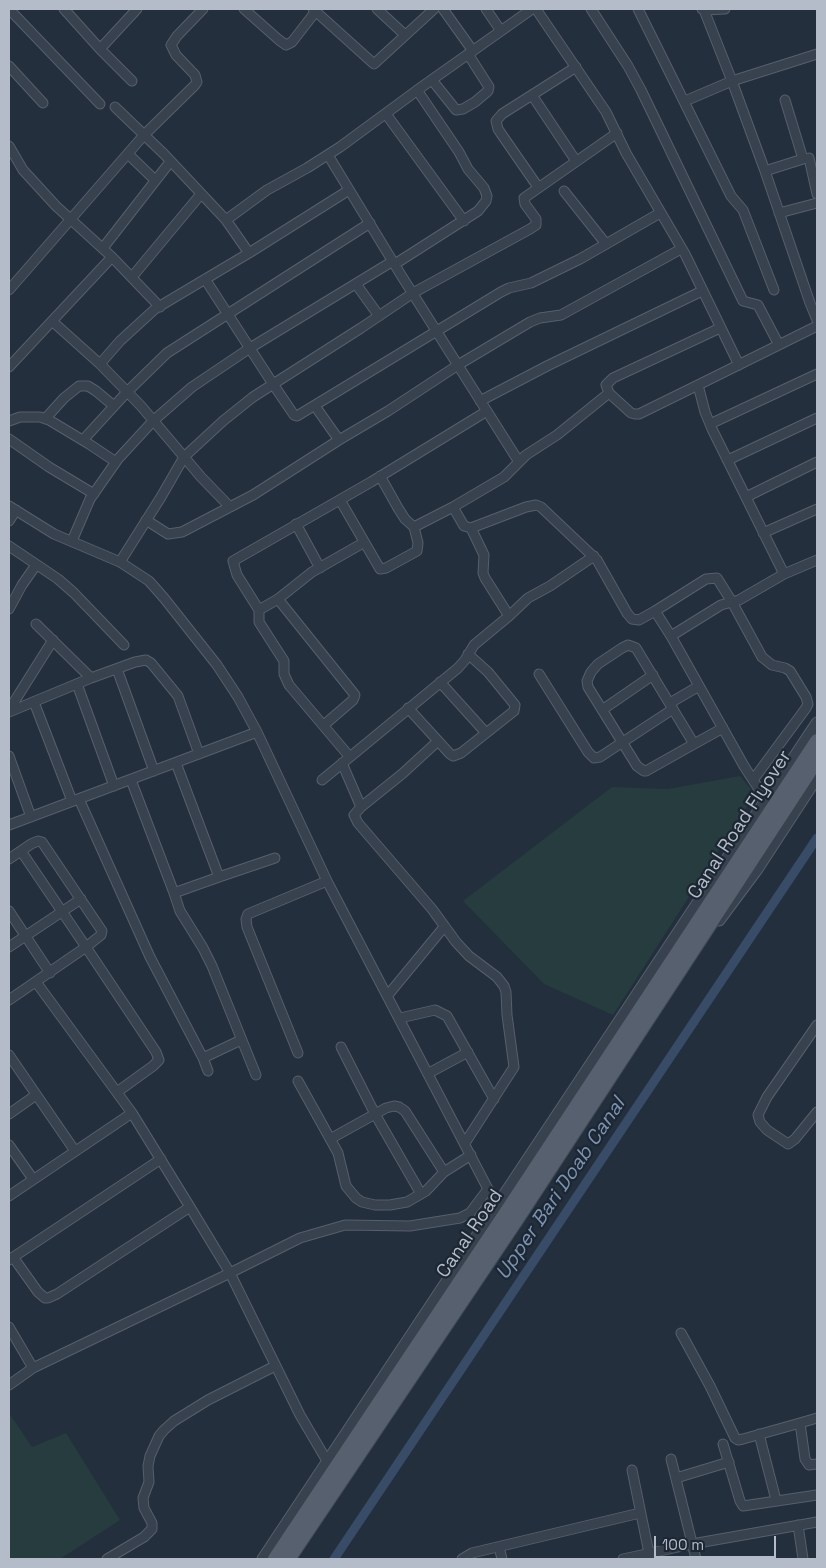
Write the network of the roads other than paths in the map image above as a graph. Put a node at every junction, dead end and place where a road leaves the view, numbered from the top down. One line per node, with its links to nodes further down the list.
1 (9, 9): 32 (street)
2 (64, 9): 19 (street)
3 (137, 9): 19 (street)
4 (203, 9): 36 (street)
5 (244, 9): 16 (street)
6 (377, 9): 18 (street)
7 (434, 9): 18 (street)
8 (443, 9): 20 (street)
9 (486, 9): 17 (street)
10 (532, 9): 17 (street)
11 (536, 9): 23 (street)
12 (590, 9): 78 (street)
13 (638, 9): 30 (street)
14 (703, 9): 15 (street); 26 (street)
15 (725, 9)
16 (315, 10): 18 (street)
17 (501, 31): 20 (street)
18 (405, 35)
19 (100, 49): 25 (street)
20 (471, 52): 24 (street); 24 (street)
21 (817, 54): 26 (street)
22 (9, 66): 31 (street)
23 (576, 67): 28 (street); 35 (street)
24 (432, 80): 27 (street)
25 (132, 81)
26 (732, 81): 30 (street); 43 (street)
27 (417, 90): 34 (street); 55 (street)
28 (532, 95): 41 (street); 45 (street)
29 (786, 100): 40 (street)
30 (685, 101): 68 (street)
31 (43, 103)
32 (100, 104)
33 (115, 107): 36 (street)
34 (386, 114): 39 (street); 55 (street)
35 (617, 133): 41 (street); 51 (street)
36 (144, 136): 38 (street); 42 (street)
37 (9, 146): 53 (street)
38 (128, 154): 44 (street); 53 (street)
39 (328, 155): 46 (street); 54 (street)
40 (810, 158): 43 (street); 49 (street)
41 (576, 161): 45 (street)
42 (170, 162): 44 (street); 48 (street)
43 (765, 171): 52 (street)
44 (155, 180): 58 (street)
45 (538, 186): 69 (street)
46 (349, 190): 56 (street); 60 (street)
47 (564, 191): 57 (street)
48 (201, 194): 54 (street); 63 (street)
49 (817, 194)
50 (817, 203): 52 (street)
51 (660, 213): 57 (street); 59 (street)
52 (779, 213): 73 (street)
53 (70, 219): 58 (street); 66 (street)
54 (226, 220): 60 (street)
55 (464, 221): 62 (street)
56 (370, 224): 62 (street); 71 (street)
57 (606, 244): 77 (street)
58 (103, 248): 61 (street)
59 (681, 249): 67 (street); 81 (street)
60 (249, 253): 64 (street)
61 (112, 257): 63 (street); 74 (street)
62 (394, 263): 65 (street); 69 (street)
63 (132, 277): 70 (street)
64 (205, 279): 70 (street); 71 (street)
65 (356, 284): 72 (street); 79 (street)
66 (9, 290)
67 (702, 290): 76 (street); 89 (street)
68 (774, 290)
69 (413, 293): 72 (street); 77 (street)
70 (160, 306): 80 (street)
71 (228, 314): 79 (street); 87 (street)
72 (379, 316): 85 (street)
73 (817, 320)
74 (52, 321): 80 (street); 83 (street)
75 (817, 326): 78 (street)
76 (720, 328): 82 (street); 88 (street)
77 (437, 331): 81 (street); 91 (street)
78 (779, 345): 82 (street)
79 (250, 348): 85 (street); 96 (street)
80 (100, 364): 87 (street)
81 (458, 365): 89 (street); 100 (street)
82 (739, 365): 86 (street)
83 (9, 366)
84 (817, 374): 97 (street)
85 (273, 384): 91 (street); 101 (street)
86 (698, 386): 88 (street); 97 (street)
87 (127, 392): 90 (street); 96 (street)
88 (609, 393): 104 (street)
89 (480, 401): 92 (street)
90 (114, 406): 94 (street); 99 (street)
91 (315, 406): 100 (street)
92 (487, 411): 104 (street); 106 (street)
93 (817, 418): 102 (street)
94 (46, 419): 95 (street); 99 (street)
95 (9, 421)
96 (153, 421): 101 (street); 103 (street)
97 (710, 424): 102 (street)
98 (9, 439): 107 (street)
99 (83, 440): 103 (street)
100 (339, 440): 110 (street)
101 (184, 457): 110 (street); 114 (street)
102 (728, 460): 108 (street)
103 (116, 462): 107 (street)
104 (519, 462): 111 (street)
105 (817, 462): 108 (street)
106 (380, 476): 109 (street); 117 (street)
107 (94, 494): 120 (street)
108 (746, 497): 119 (street)
109 (340, 500): 116 (street); 121 (street)
110 (230, 507): 114 (street)
111 (453, 507): 117 (street); 118 (street)
112 (12, 508): 115 (street); 120 (street)
113 (817, 509): 119 (street)
114 (146, 520): 125 (street)
115 (9, 521)
116 (296, 524): 127 (street); 132 (street)
117 (414, 527): 121 (street)
118 (470, 528): 123 (street); 134 (street)
119 (763, 533): 128 (street)
120 (72, 542): 125 (street)
121 (363, 542): 127 (street)
122 (9, 546): 126 (street)
123 (594, 556): 133 (street); 134 (street)
124 (817, 560): 128 (street)
125 (120, 562): 155 (street)
126 (36, 565): 131 (street); 138 (street)
127 (320, 568): 129 (street)
128 (784, 574): 130 (street)
129 (278, 599): 132 (street); 153 (street)
130 (732, 602): 133 (street); 136 (street); 171 (street)
131 (9, 609)
132 (259, 610): 153 (street)
133 (655, 611): 136 (street)
134 (509, 616): 139 (street)
135 (36, 624): 137 (street)
136 (671, 636): 146 (street)
137 (53, 640): 143 (street); 151 (street)
138 (124, 645)
139 (468, 654): 144 (street); 156 (street)
140 (117, 669): 143 (street); 161 (street); 167 (street)
141 (540, 674): 159 (street)
142 (653, 675): 148 (street); 150 (street); 150 (street)
143 (91, 678): 145 (street)
144 (440, 682): 149 (street); 156 (street)
145 (77, 684): 147 (street); 172 (street)
146 (699, 686): 148 (street); 154 (street)
147 (34, 702): 151 (street); 173 (street)
148 (672, 706): 159 (street); 160 (street)
149 (408, 708): 157 (street); 163 (street)
150 (602, 710): 159 (street)
151 (9, 711)
152 (817, 723): 174 (street)
153 (324, 725): 163 (street)
154 (723, 728): 160 (street); 171 (street)
155 (257, 732): 161 (street); 182 (street)
156 (486, 733): 157 (street)
157 (438, 741): 175 (street)
158 (817, 741): 174 (main road, Canal Road Flyover)
159 (622, 742): 160 (street)
160 (694, 744)
161 (199, 754): 165 (street)
162 (9, 756): 176 (street)
163 (349, 756): 166 (street)
164 (817, 760): 174 (main road, Canal Road Flyover)
165 (176, 763): 167 (street); 181 (street)
166 (342, 763): 170 (street); 175 (street)
167 (154, 771): 169 (street)
168 (817, 777): 189 (street)
169 (131, 780): 172 (street); 183 (street)
170 (322, 780)
171 (752, 780): 174 (street)
172 (114, 786): 173 (street)
173 (76, 800): 176 (street); 204 (street)
174 (777, 802): 184 (street); 189 (main road, Canal Road Flyover)
175 (361, 806): 188 (street)
176 (31, 817): 177 (street)
177 (9, 825)
178 (20, 851): 180 (street); 185 (street); 187 (street)
179 (276, 858): 181 (street)
180 (9, 859)
181 (219, 877): 183 (street)
182 (328, 881): 195 (street); 202 (street)
183 (174, 894): 199 (street)
184 (700, 898): 189 (street); 229 (street)
185 (81, 899): 187 (street); 192 (street)
186 (9, 911): 190 (street)
187 (61, 912): 190 (street); 192 (street)
188 (444, 927): 195 (street); 211 (street)
189 (698, 932): 229 (main road, Canal Road)
190 (25, 936): 191 (street); 193 (street)
191 (9, 947)
192 (86, 947): 193 (street); 209 (street)
193 (50, 973): 194 (street)
194 (36, 982): 196 (street); 209 (street)
195 (388, 995): 197 (street)
196 (9, 1000)
197 (400, 1018): 201 (street); 206 (street)
198 (817, 1025): 216 (street)
199 (241, 1040): 204 (street); 207 (street)
200 (341, 1048): 215 (street)
201 (468, 1052): 206 (street); 211 (street)
202 (298, 1053)
203 (9, 1055): 210 (street)
204 (203, 1058): 205 (street)
205 (208, 1070)
206 (429, 1074): 218 (street)
207 (256, 1075)
208 (298, 1081): 217 (street)
209 (117, 1092): 213 (street)
210 (36, 1095): 214 (street); 220 (street)
211 (494, 1099): 218 (street)
212 (817, 1112): 216 (street)
213 (132, 1113): 220 (street); 222 (street)
214 (9, 1114)
215 (375, 1114): 217 (street); 223 (street); 226 (street)
216 (814, 1123)
217 (330, 1139): 226 (street)
218 (465, 1143): 221 (street)
219 (9, 1144): 224 (street)
220 (75, 1151): 224 (street)
221 (471, 1155): 223 (street); 225 (street)
222 (161, 1159): 228 (street); 230 (street)
223 (444, 1172): 226 (street)
224 (33, 1179): 227 (street)
225 (488, 1188): 229 (street); 231 (street)
226 (421, 1194)
227 (9, 1196)
228 (190, 1206): 230 (street); 231 (street)
229 (507, 1212): 245 (main road, Canal Road)
230 (11, 1258)
231 (230, 1274): 234 (street); 235 (street)
232 (9, 1327): 235 (street)
233 (681, 1333): 239 (street)
234 (275, 1366): 245 (street); 255 (street)
235 (33, 1368): 236 (street)
236 (9, 1385)
237 (817, 1418): 238 (street)
238 (800, 1422): 239 (street); 243 (street)
239 (759, 1434): 248 (street)
240 (723, 1444): 242 (street)
241 (671, 1459): 246 (street)
242 (729, 1462): 246 (street); 248 (street)
243 (817, 1464)
244 (632, 1470): 249 (street)
245 (335, 1471): 256 (street); 257 (main road, Canal Road); 258 (main road, Canal Road)
246 (676, 1478): 252 (street)
247 (817, 1495): 248 (street)
248 (776, 1500)
249 (640, 1514): 253 (street); 254 (street)
250 (817, 1522): 251 (street)
251 (798, 1525): 252 (street); 263 (street)
252 (692, 1544): 254 (street); 262 (street)
253 (499, 1547): 259 (street); 260 (street)
254 (650, 1557): 261 (street)
255 (107, 1559)
256 (263, 1559)
257 (275, 1559)
258 (288, 1559)
259 (462, 1559)
260 (502, 1559)
261 (623, 1559)
262 (696, 1559)
263 (803, 1559)

